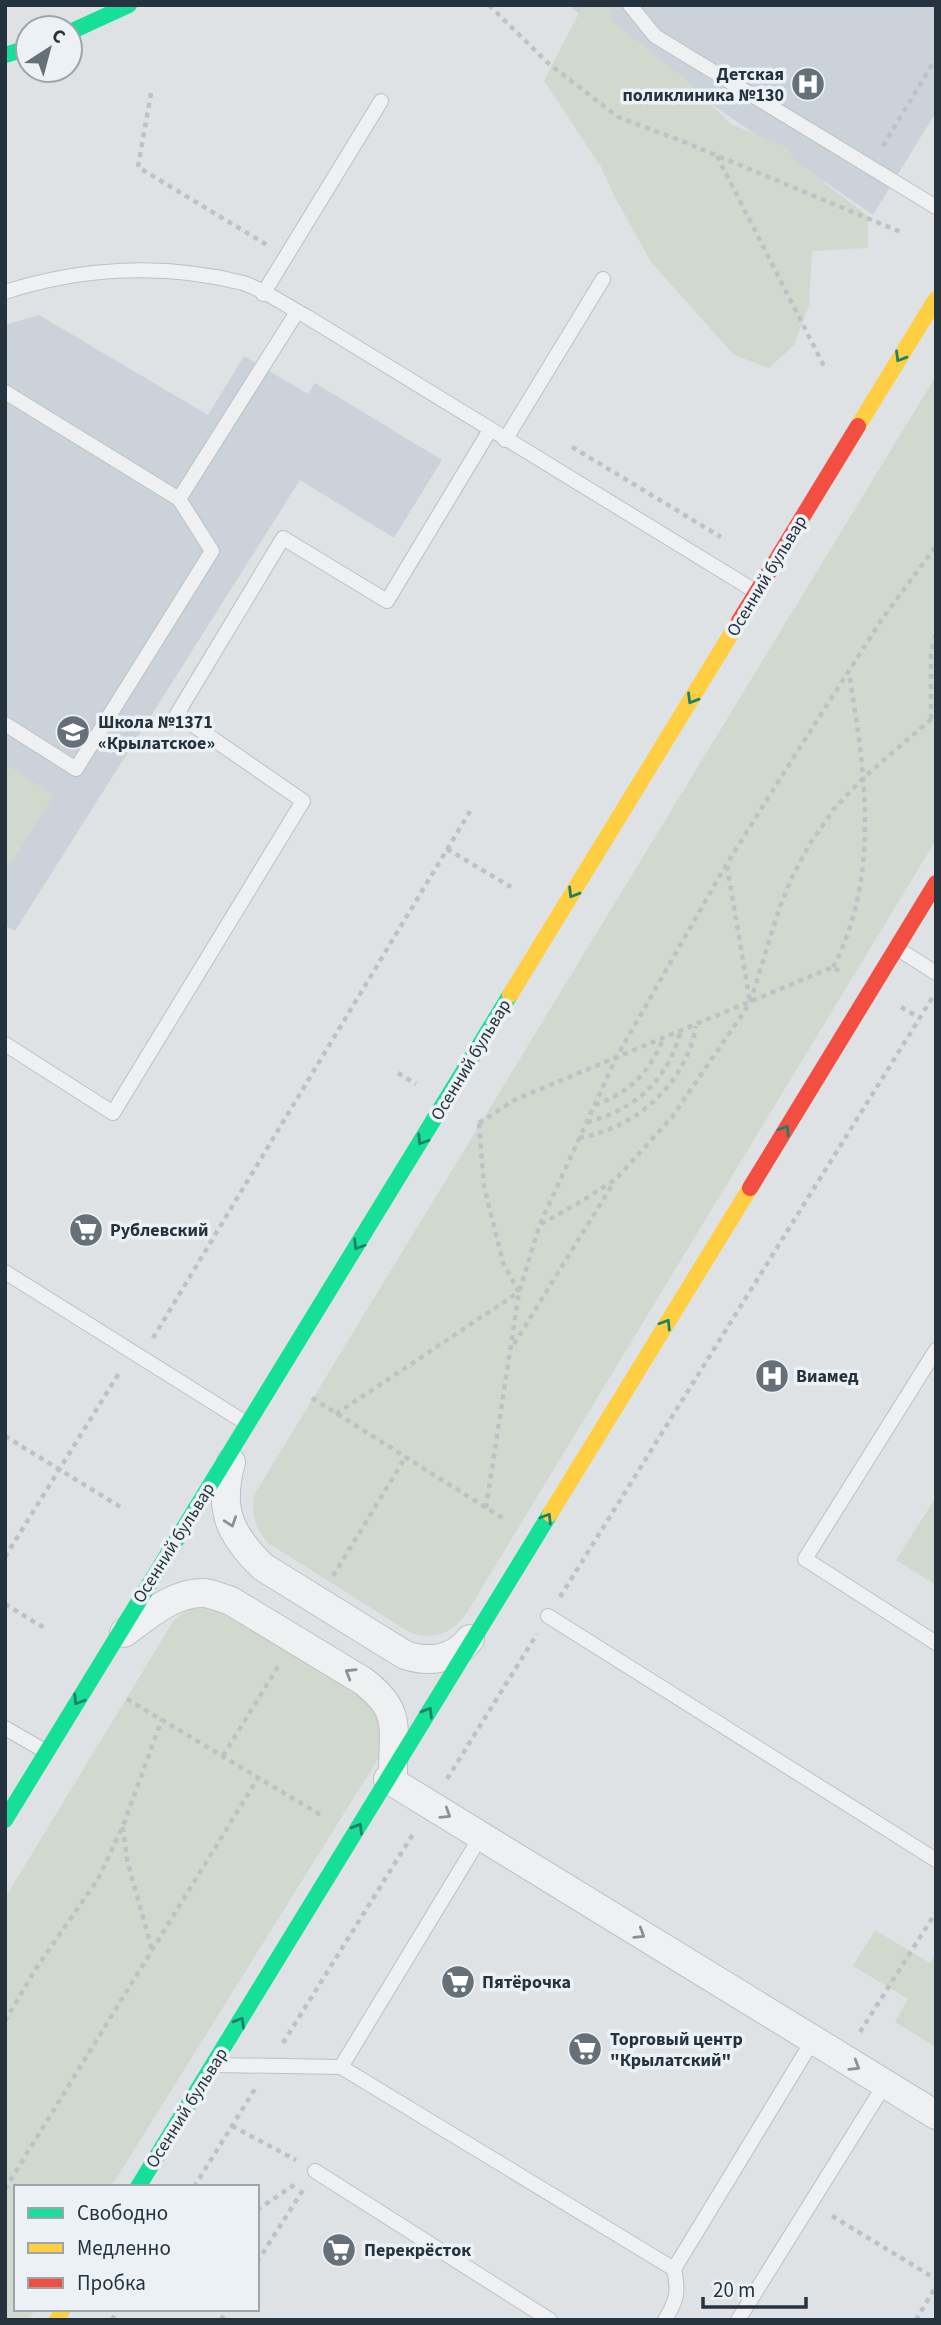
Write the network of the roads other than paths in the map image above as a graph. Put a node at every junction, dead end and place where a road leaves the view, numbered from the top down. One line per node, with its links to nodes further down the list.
1 (129, 5): 3 (street)
2 (630, 5): 5 (lane)
3 (84, 26)
4 (381, 101): 8 (lane)
5 (936, 207)
6 (603, 279): 13 (lane)
7 (5, 292): 8 (lane)
8 (263, 293): 10 (lane)
9 (936, 299): 15 (street, Осенний бульвар, one-way to 15)
10 (297, 312): 12 (lane); 14 (lane)
11 (5, 392): 14 (lane)
12 (490, 430): 13 (lane); 20 (lane)
13 (505, 440): 15 (lane)
14 (179, 499): 16 (lane)
15 (757, 592): 23 (street, Осенний бульвар, one-way to 23)
16 (5, 724)
17 (936, 883): 18 (street, Осенний бульвар)
18 (897, 948): 19 (lane); 25 (street, Осенний бульвар, one-way to 18)
19 (936, 973)
20 (5, 1044)
21 (5, 1272): 23 (lane)
22 (936, 1350): 27 (lane)
23 (244, 1429): 25 (street, one-way to 25); 26 (street, Осенний бульвар)
24 (548, 1616): 33 (lane)
25 (481, 1625): 30 (street, Осенний бульвар, one-way to 25)
26 (113, 1642): 29 (street, Осенний бульвар, one-way to 29); 30 (street, one-way to 26)
27 (936, 1643)
28 (5, 1728): 29 (lane)
29 (46, 1752): 31 (street, Осенний бульвар)
30 (391, 1775): 32 (street, one-way to 32); 35 (street, Осенний бульвар, one-way to 30)
31 (5, 1820)
32 (481, 1836): 34 (street, one-way to 34); 36 (lane)
33 (936, 1860)
34 (813, 2040): 37 (street, one-way to 37); 41 (lane)
35 (214, 2065): 36 (lane); 40 (street, Осенний бульвар)
36 (341, 2067): 41 (lane)
37 (885, 2084): 38 (street); 44 (lane)
38 (936, 2115)
39 (315, 2171): 42 (lane)
40 (139, 2185)
41 (674, 2269): 43 (lane)
42 (550, 2320)
43 (665, 2320)
44 (738, 2320)

